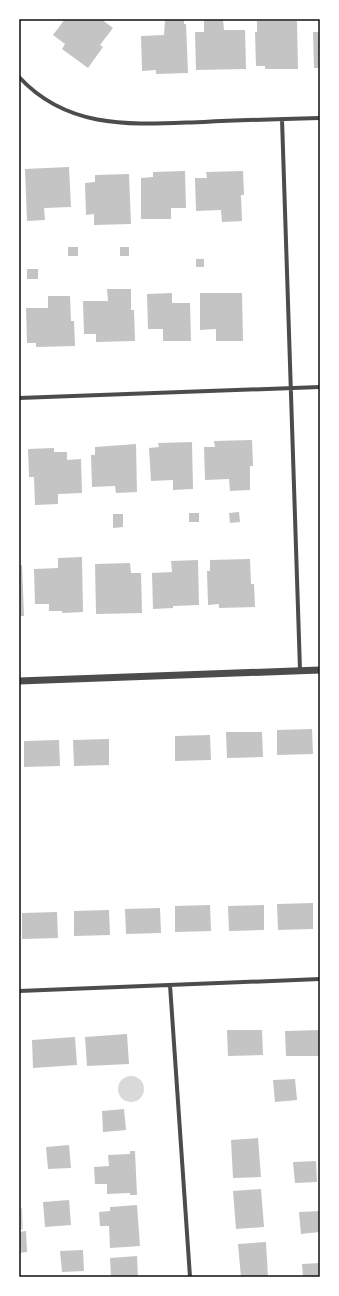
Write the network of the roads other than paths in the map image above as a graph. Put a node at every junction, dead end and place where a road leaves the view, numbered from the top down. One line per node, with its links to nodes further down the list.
1 (21, 79): 3 (street)
2 (320, 118): 3 (street)
3 (282, 119): 5 (street)
4 (320, 387): 5 (street)
5 (291, 388): 6 (street); 7 (street)
6 (19, 398)
7 (300, 670): 8 (street); 9 (street)
8 (320, 670)
9 (19, 680)
10 (320, 979): 11 (street)
11 (170, 985): 12 (street); 13 (street)
12 (19, 991)
13 (190, 1277)

